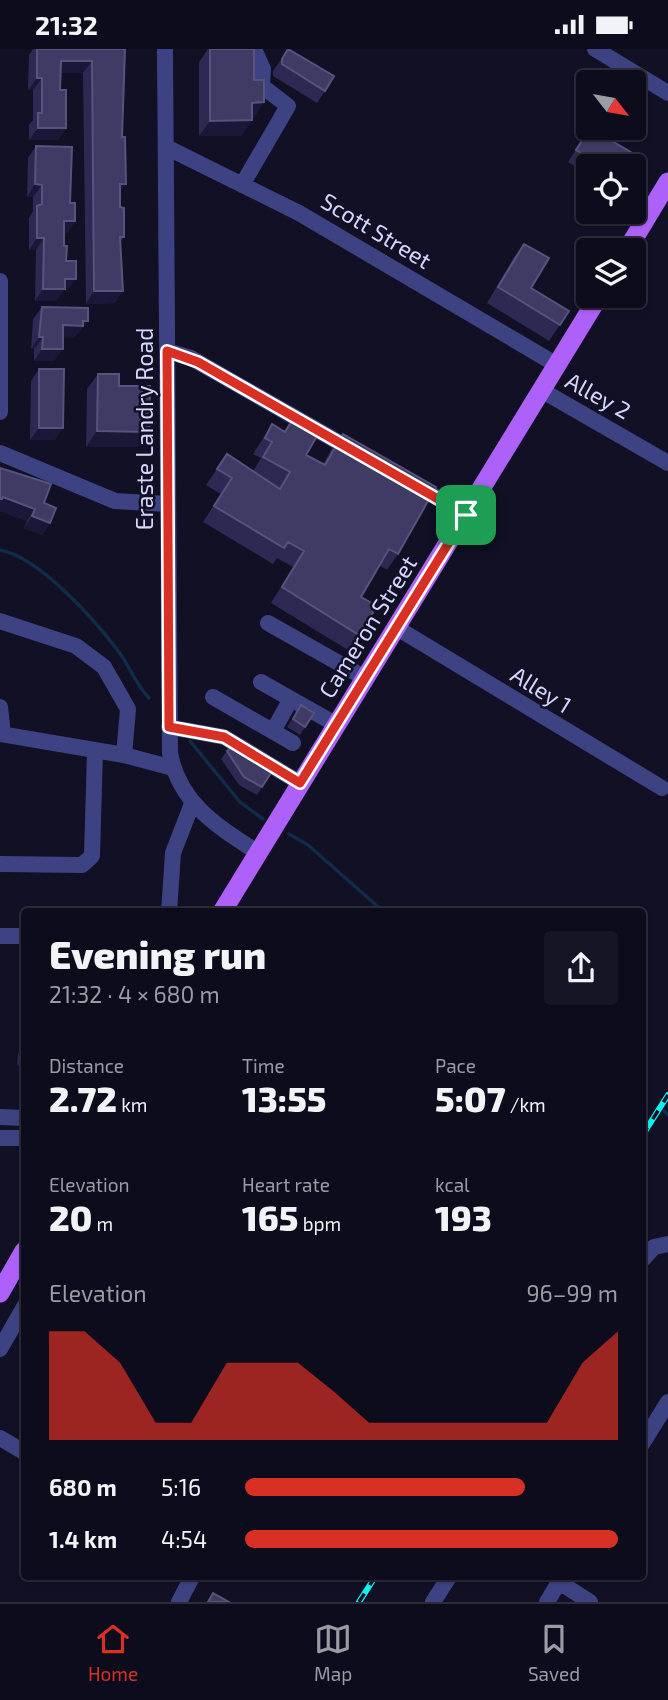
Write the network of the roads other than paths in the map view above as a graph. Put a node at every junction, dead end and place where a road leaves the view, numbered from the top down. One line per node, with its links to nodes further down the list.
1 (165, 49): 5 (street, Eraste Landry Road)
2 (254, 49): 7 (street)
3 (595, 49): 4 (street)
4 (668, 93)
5 (166, 147): 7 (street, Scott Street); 11 (street, Eraste Landry Road)
6 (668, 182): 8 (main road)
7 (242, 185): 12 (street, Scott Street)
8 (633, 238)
9 (0, 281): 14 (street)
10 (592, 308): 12 (main road, Cameron Street)
11 (167, 351): 16 (street); 19 (street, Eraste Landry Road)
12 (557, 365): 13 (main road, Cameron Street)
13 (541, 390): 17 (street, Alley 2); 20 (main road, Cameron Street)
14 (0, 412)
15 (0, 453): 19 (street)
16 (368, 459)
17 (668, 463)
18 (393, 473): 20 (street)
19 (168, 504): 30 (street, Eraste Landry Road)
20 (466, 515): 23 (main road, Cameron Street)
21 (0, 621): 35 (street)
22 (268, 623): 24 (street)
23 (397, 628): 24 (main road, Cameron Street); 38 (street, Alley 1)
24 (365, 678): 29 (main road, Cameron Street)
25 (261, 681): 27 (street)
26 (213, 697): 31 (street)
27 (291, 699): 29 (street); 31 (street)
28 (0, 707): 32 (street)
29 (337, 725): 37 (main road, Cameron Street)
30 (169, 727): 36 (street, Eraste Landry Road); 37 (street)
31 (273, 731): 33 (street)
32 (1, 734): 34 (street)
33 (293, 743)
34 (95, 751): 35 (street); 41 (street)
35 (124, 755): 36 (street)
36 (173, 768): 39 (street, Eraste Landry Road)
37 (300, 783): 40 (main road, Cameron Street)
38 (662, 788)
39 (192, 804): 40 (street, Eraste Landry Road); 42 (street)
40 (257, 852): 43 (main road, Cameron Street)
41 (0, 864)
42 (169, 908)
43 (224, 908)
44 (0, 936): 45 (street)
45 (21, 936)
46 (0, 1117): 47 (street)
47 (21, 1118)
48 (0, 1138): 49 (street)
49 (21, 1138)
50 (663, 1245): 52 (street)
51 (21, 1256): 53 (main road)
52 (646, 1256)
53 (0, 1294): 54 (street)
54 (21, 1306)
55 (21, 1313): 56 (street)
56 (0, 1349)
57 (668, 1402): 58 (street)
58 (662, 1423): 60 (street)
59 (0, 1438): 61 (street)
60 (646, 1440)
61 (21, 1450)
62 (190, 1580): 66 (street)
63 (447, 1580): 67 (street)
64 (560, 1580): 68 (street)
65 (562, 1580): 69 (street)
66 (179, 1602)
67 (433, 1602)
68 (547, 1602)
69 (590, 1602)

